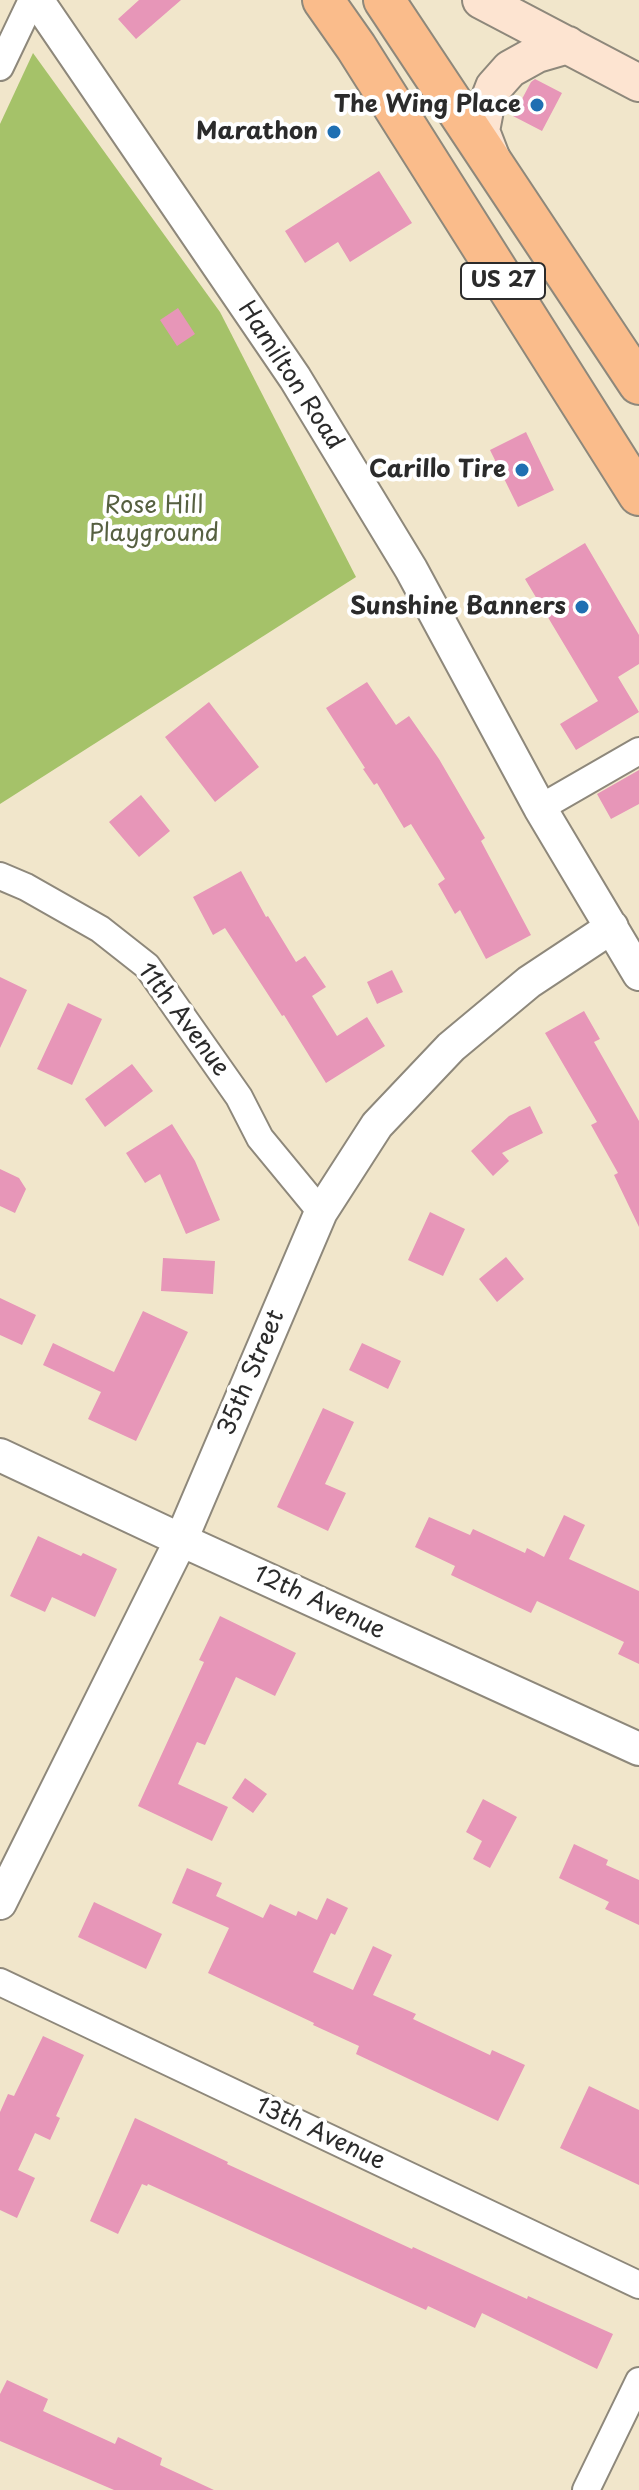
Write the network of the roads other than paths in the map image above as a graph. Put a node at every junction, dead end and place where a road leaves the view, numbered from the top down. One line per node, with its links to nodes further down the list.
1 (34, 0): 6 (street); 12 (street, Hamilton Road)
2 (323, 0): 10 (main road, US 27)
3 (384, 0): 8 (main road, US 27)
4 (481, 0): 5 (main road)
5 (568, 45): 7 (main road); 8 (main road)
6 (0, 67)
7 (639, 83)
8 (497, 171): 9 (main road, US 27)
9 (639, 384)
10 (639, 495)
11 (639, 751): 12 (street)
12 (540, 808): 14 (street, Hamilton Road)
13 (0, 876): 16 (street, 11th Avenue)
14 (612, 927): 15 (street, Hamilton Road); 16 (street, 35th Street)
15 (639, 974)
16 (321, 1212): 18 (street, 35th Street)
17 (0, 1455): 18 (street, 12th Avenue)
18 (181, 1540): 19 (street, 12th Avenue); 20 (street, 35th Street)
19 (639, 1749)
20 (0, 1903)
21 (0, 1982): 22 (street, 13th Avenue)
22 (639, 2285)
23 (639, 2381): 24 (street)
24 (586, 2490)

